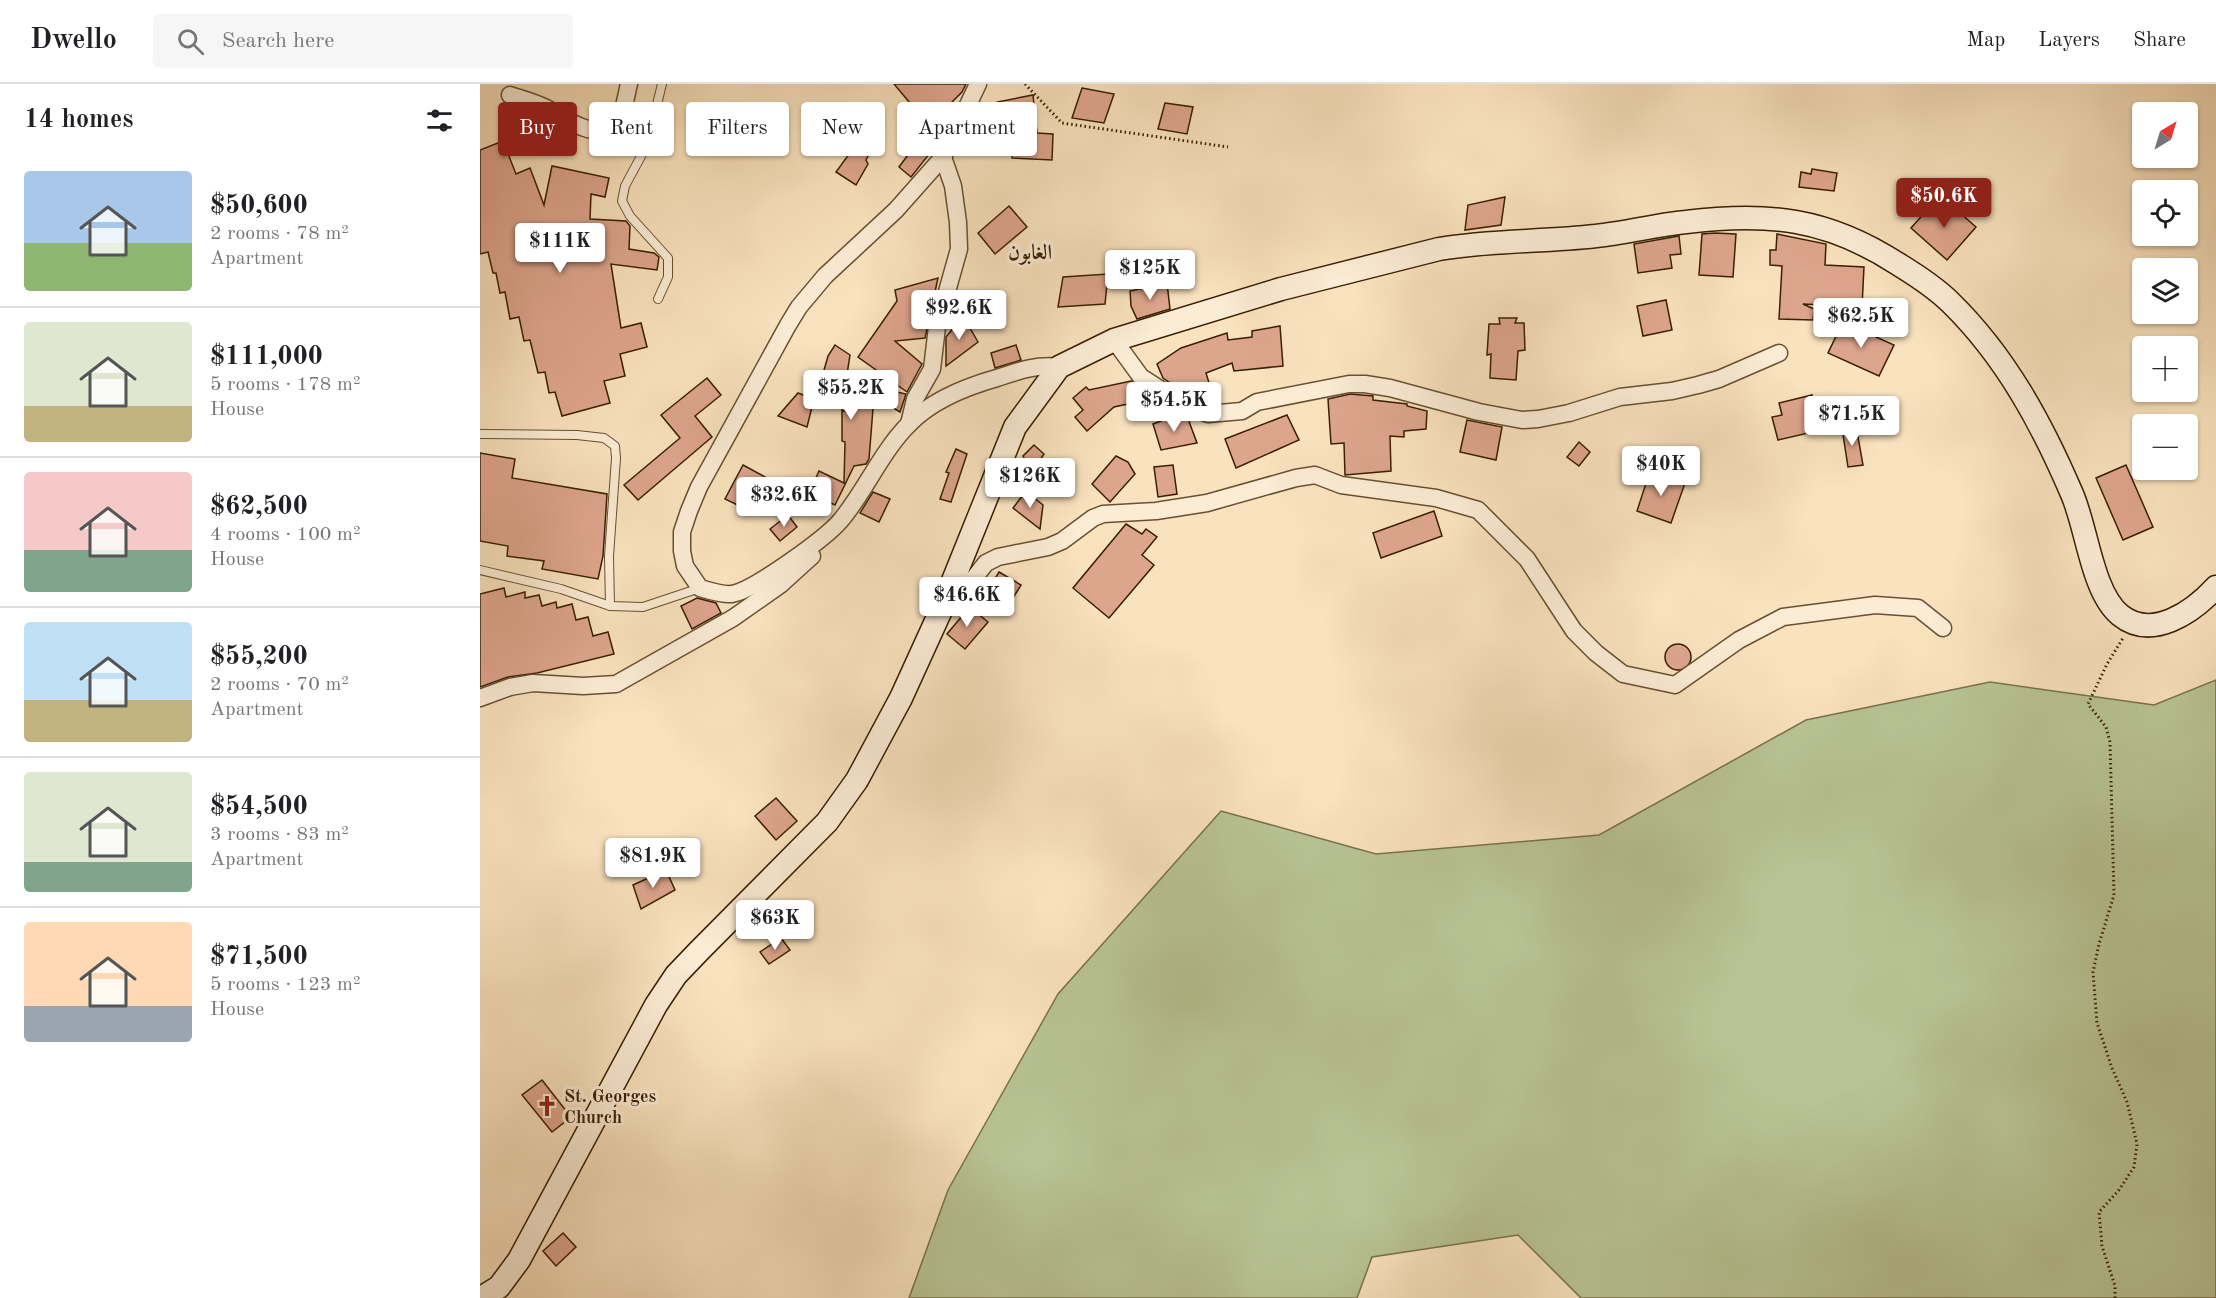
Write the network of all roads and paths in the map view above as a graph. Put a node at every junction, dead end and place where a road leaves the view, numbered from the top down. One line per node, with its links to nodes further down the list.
1 (629, 84): 5 (street)
2 (662, 84): 8 (lane)
3 (978, 84): 7 (street)
4 (1025, 84): 6 (path)
5 (510, 95)
6 (1228, 147)
7 (943, 157): 12 (street); 17 (street)
8 (658, 299)
9 (1114, 340): 10 (street); 11 (main road); 20 (main road)
10 (1779, 353)
11 (1059, 368): 12 (street); 19 (main road)
12 (909, 424): 14 (street)
13 (480, 434): 18 (lane)
14 (826, 535): 17 (street); 22 (street)
15 (480, 570): 18 (lane)
16 (2216, 587): 20 (main road)
17 (700, 588): 18 (lane)
18 (610, 606)
19 (942, 608): 21 (street); 23 (main road)
20 (2132, 623): 24 (path)
21 (1943, 628)
22 (480, 698)
23 (481, 1298)
24 (2115, 1298)

